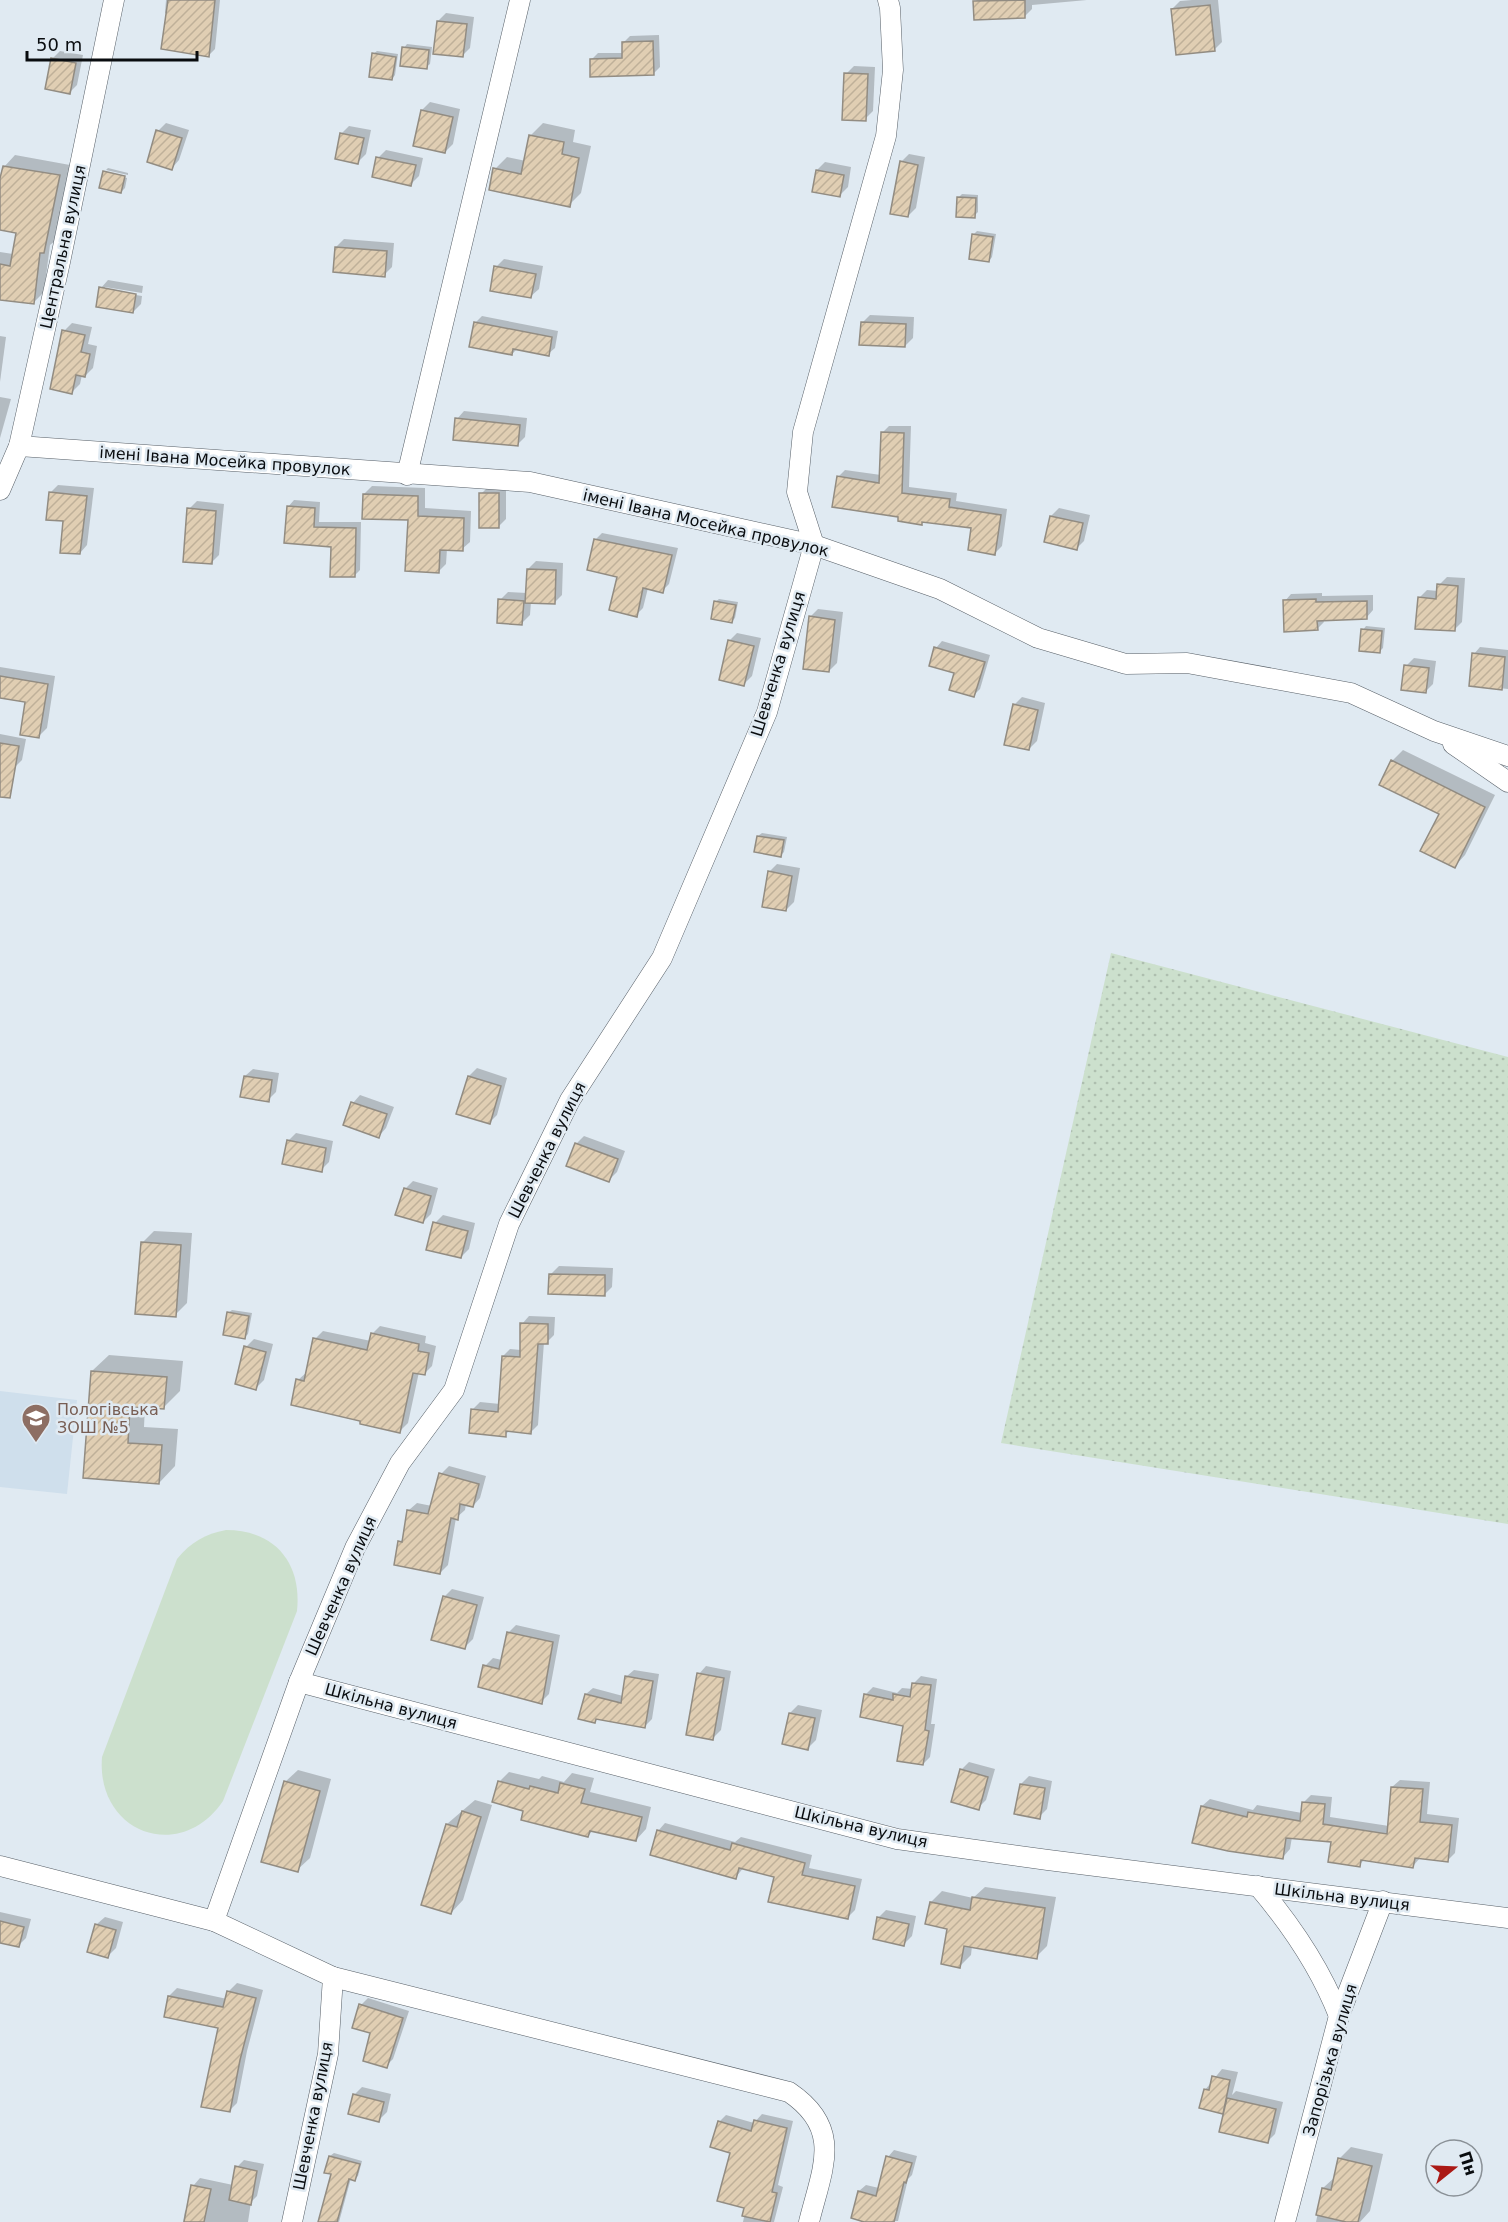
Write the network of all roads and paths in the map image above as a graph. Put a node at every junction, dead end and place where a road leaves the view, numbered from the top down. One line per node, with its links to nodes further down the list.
1 (114, 0): 4 (street, Центральна вулиця)
2 (520, 0): 5 (street)
3 (888, 0): 7 (street)
4 (19, 446): 5 (street, імені Івана Мосейка провулок); 6 (street, Центральна вулиця)
5 (407, 475): 7 (street, імені Івана Мосейка провулок)
6 (0, 490)
7 (814, 545): 8 (street, імені Івана Мосейка провулок); 11 (street, Шевченка вулиця)
8 (1434, 731): 9 (street, імені Івана Мосейка провулок); 10 (street, імені Івана Мосейка провулок)
9 (1508, 756)
10 (1508, 782)
11 (298, 1682): 13 (street, Шкільна вулиця); 16 (street, Шевченка вулиця)
12 (0, 1866): 16 (street)
13 (1258, 1886): 14 (street, Шкільна вулиця); 18 (street)
14 (1383, 1902): 15 (street, Шкільна вулиця); 18 (street, Запорізька вулиця)
15 (1508, 1918)
16 (214, 1921): 17 (street)
17 (333, 1977): 19 (street, Шевченка вулиця); 20 (street)
18 (1339, 2016): 21 (street, Запорізька вулиця)
19 (292, 2222)
20 (809, 2222)
21 (1285, 2222)

